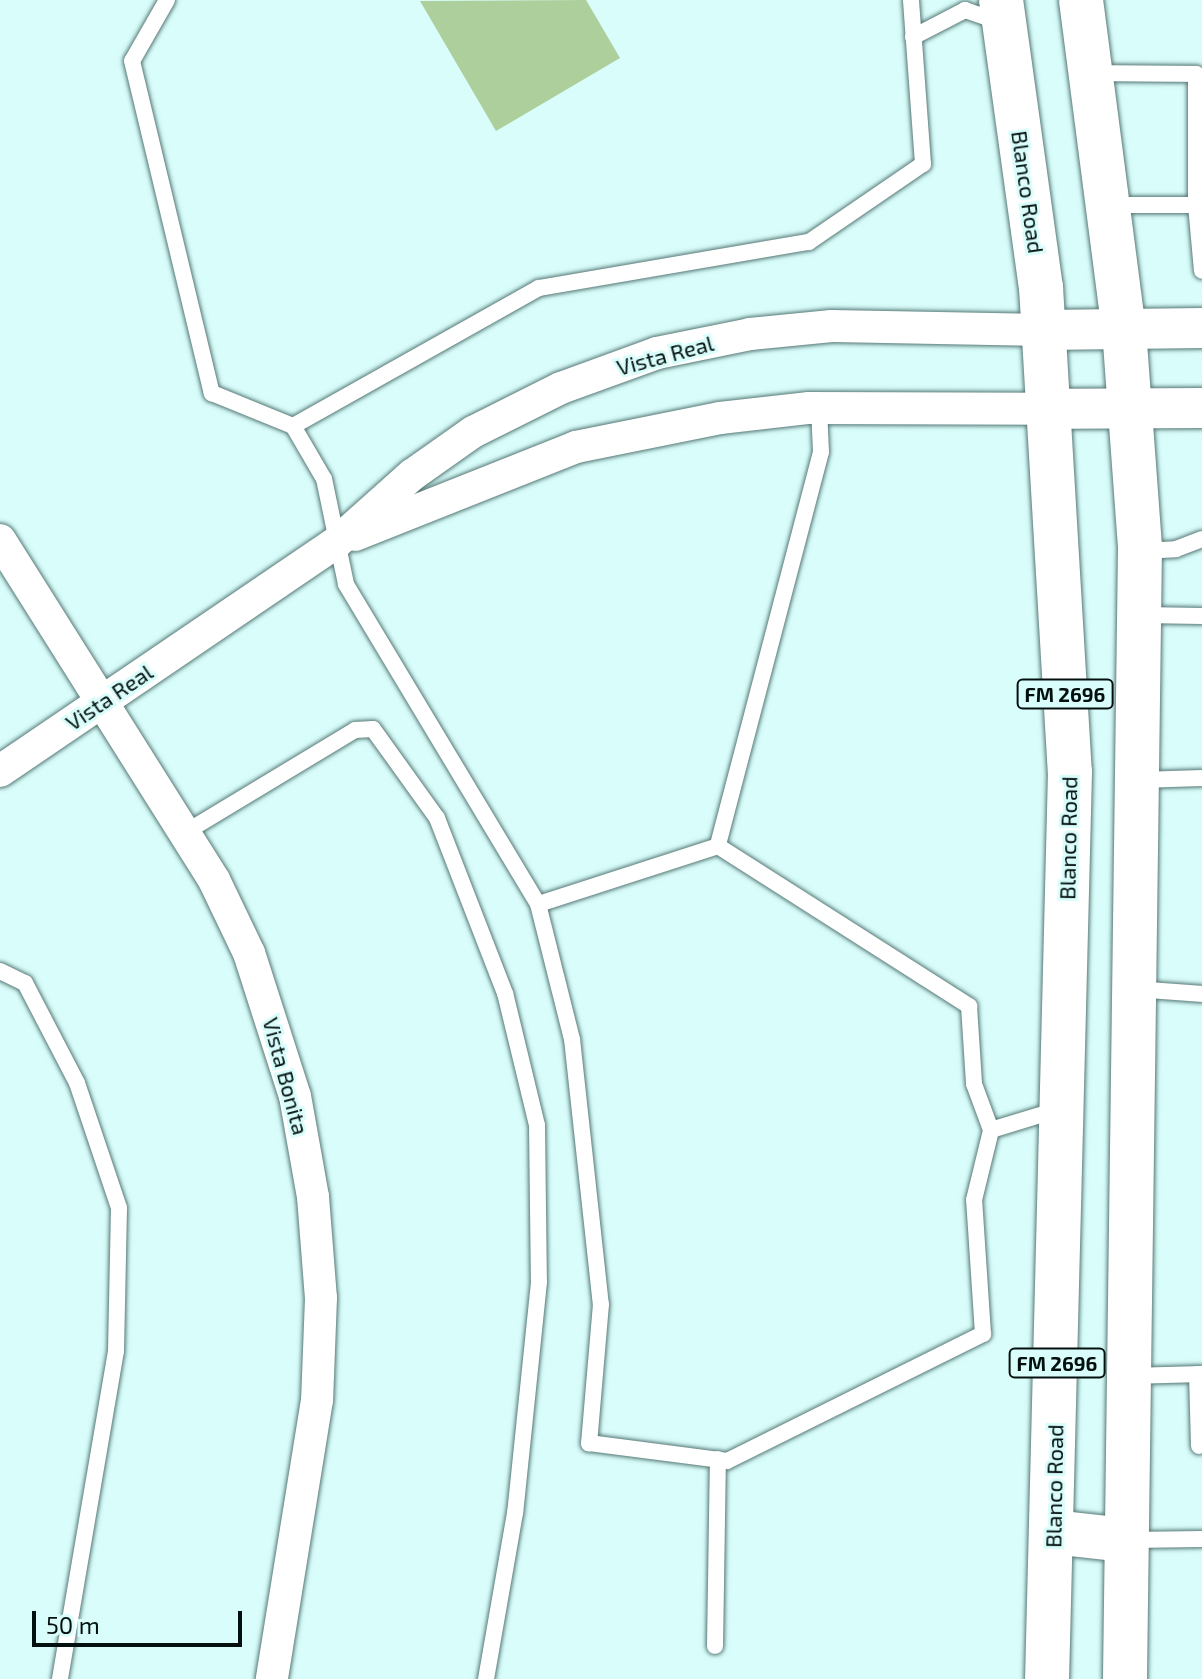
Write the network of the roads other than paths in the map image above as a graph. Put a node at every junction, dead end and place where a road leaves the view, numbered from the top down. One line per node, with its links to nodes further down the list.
1 (167, 0): 21 (lane)
2 (911, 0): 5 (lane)
3 (1081, 0): 6 (main road, FM 2696)
4 (1002, 12): 5 (lane); 16 (main road, Blanco Road / FM 2696)
5 (913, 37): 21 (lane)
6 (1091, 73): 7 (lane); 11 (main road, FM 2696)
7 (1199, 74): 8 (lane)
8 (1199, 120): 9 (lane)
9 (1199, 151): 10 (lane)
10 (1198, 194): 11 (lane); 12 (lane)
11 (1109, 205): 15 (main road, FM 2696)
12 (1200, 229): 13 (lane)
13 (1202, 271)
14 (1202, 328): 15 (street)
15 (1124, 329): 16 (street); 20 (main road, FM 2696)
16 (1044, 330): 19 (main road, Blanco Road / FM 2696); 24 (street, Vista Real)
17 (819, 408): 19 (street, Vista Real); 24 (street, Vista Real); 34 (lane)
18 (1202, 408): 20 (street)
19 (1049, 409): 20 (street); 31 (main road, Blanco Road / FM 2696)
20 (1130, 409): 25 (main road, FM 2696)
21 (293, 426): 24 (lane)
22 (1202, 539): 25 (lane)
23 (0, 540): 28 (street, Vista Bonita)
24 (337, 542): 28 (street, Vista Real); 35 (lane)
25 (1140, 551): 26 (main road, FM 2696)
26 (1140, 615): 27 (lane); 30 (main road, FM 2696)
27 (1202, 616)
28 (105, 700): 29 (street, Vista Real); 33 (street, Vista Bonita)
29 (0, 771)
30 (1138, 771): 31 (main road); 32 (lane); 37 (main road, FM 2696)
31 (1070, 772): 39 (main road, Blanco Road / FM 2696)
32 (1202, 778)
33 (186, 832): 51 (street, Vista Bonita); 52 (lane)
34 (718, 846): 35 (lane); 41 (lane)
35 (538, 904): 45 (lane)
36 (0, 971): 50 (lane)
37 (1134, 989): 38 (lane); 40 (main road, FM 2696)
38 (1202, 994)
39 (1062, 1109): 40 (main road); 41 (lane); 46 (main road, Blanco Road / FM 2696)
40 (1132, 1111): 43 (main road, FM 2696)
41 (991, 1130): 45 (lane)
42 (1199, 1374): 43 (lane); 44 (lane)
43 (1127, 1377): 48 (main road, FM 2696)
44 (1199, 1446)
45 (718, 1459): 49 (lane)
46 (1053, 1532): 48 (main road); 53 (main road, Blanco Road / FM 2696)
47 (1202, 1539): 48 (lane)
48 (1125, 1540): 54 (main road, FM 2696)
49 (715, 1646)
50 (60, 1679)
51 (272, 1679)
52 (486, 1679)
53 (1047, 1679)
54 (1125, 1679)

